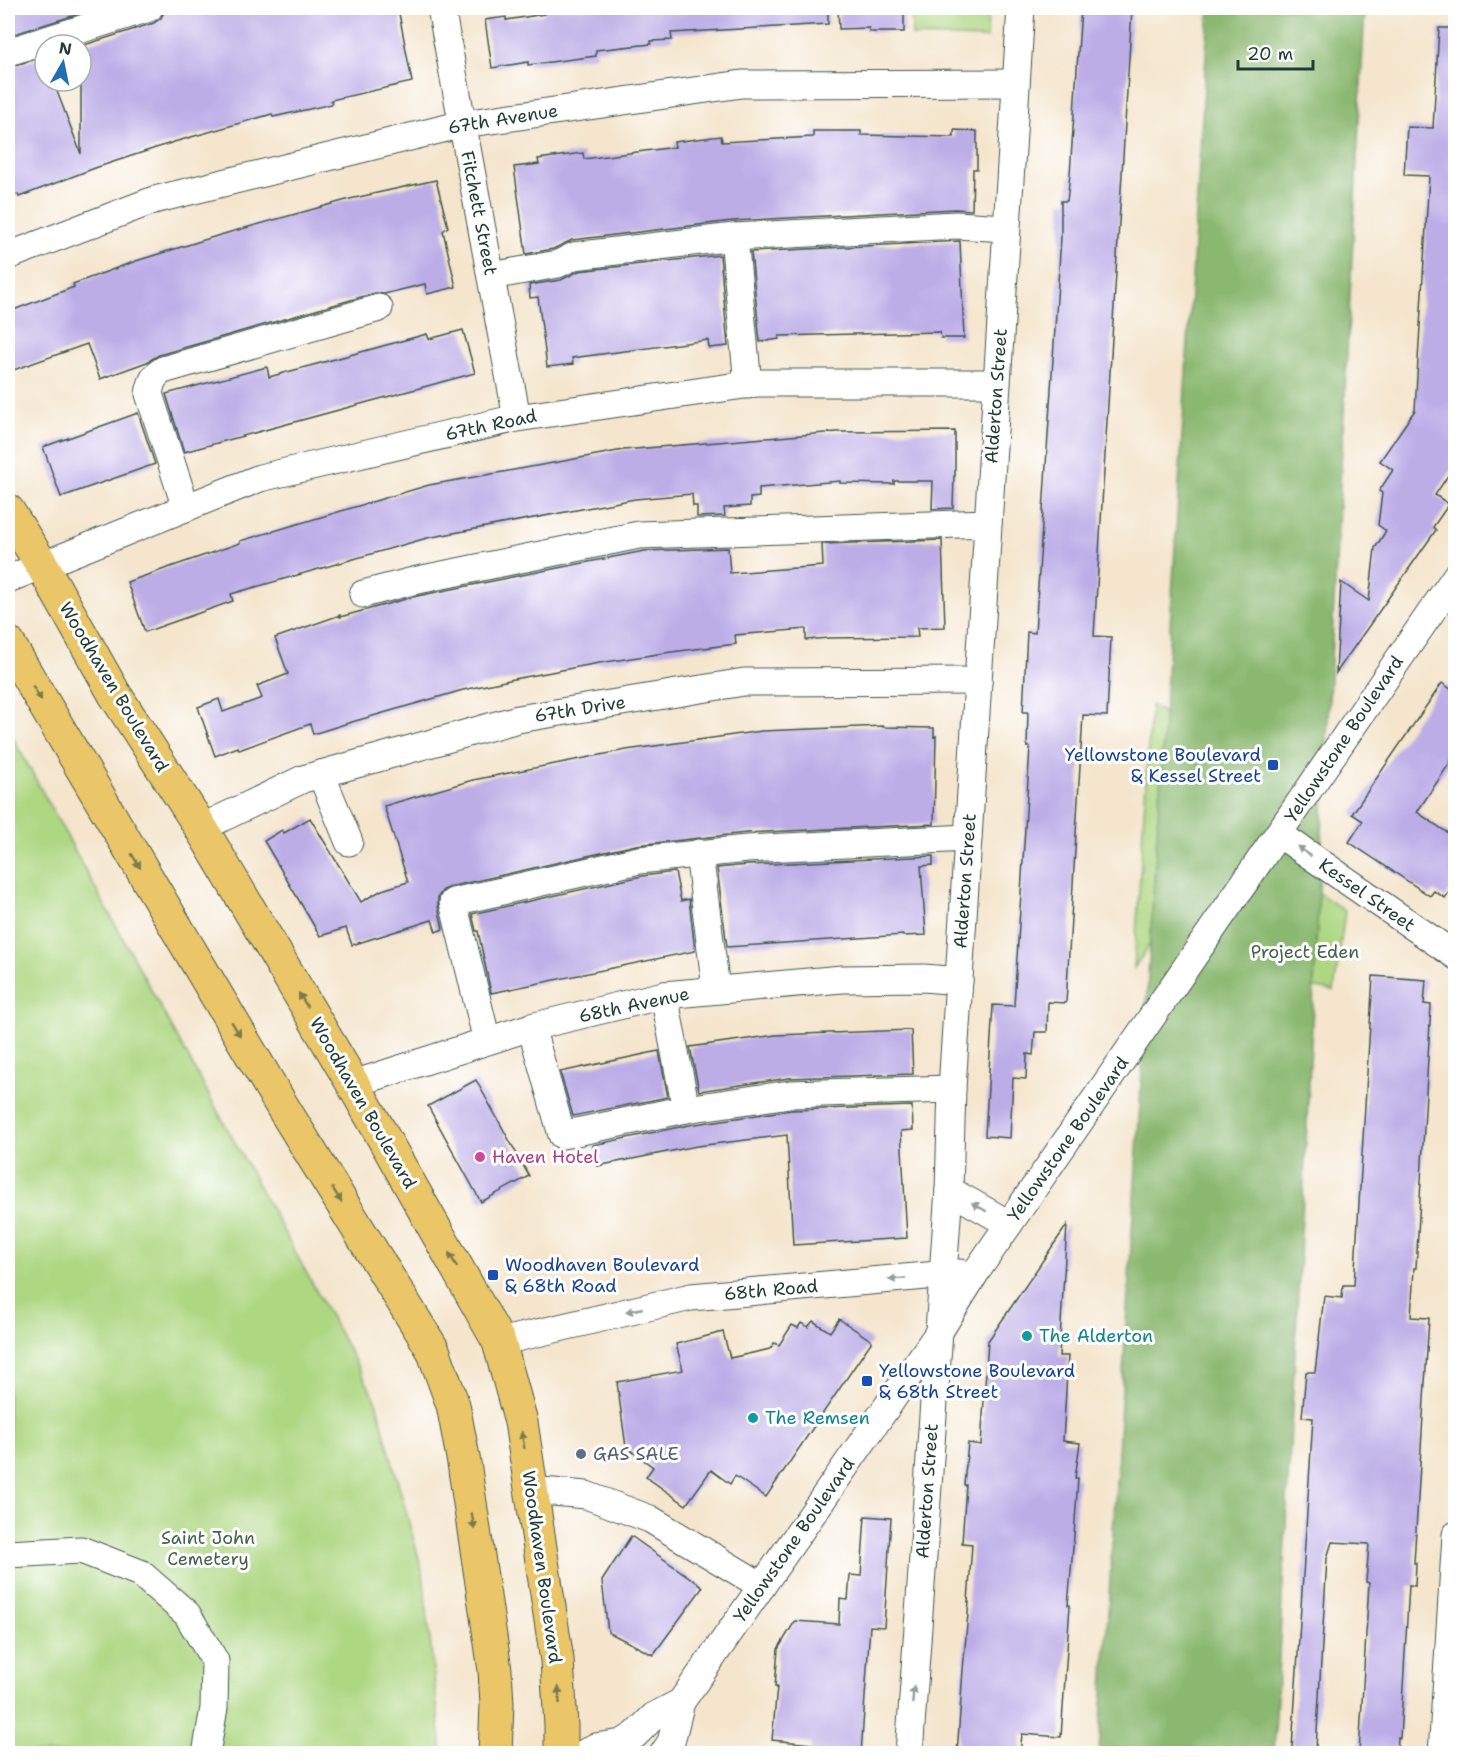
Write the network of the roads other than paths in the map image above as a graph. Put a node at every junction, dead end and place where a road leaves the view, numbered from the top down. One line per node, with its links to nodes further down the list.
1 (149, 8): 4 (street)
2 (441, 8): 6 (street, Fitchett Street)
3 (1021, 8): 5 (street, Alderton Street)
4 (8, 52)
5 (1016, 83): 6 (street, 67th Avenue); 7 (street, Alderton Street)
6 (463, 124): 9 (street, 67th Avenue); 10 (street, Fitchett Street)
7 (1006, 228): 8 (street); 12 (street, Alderton Street)
8 (734, 237): 10 (street); 13 (street)
9 (8, 256)
10 (491, 276): 14 (street, Fitchett Street)
11 (378, 308): 15 (street)
12 (996, 383): 13 (street, 67th Road); 17 (street, Alderton Street)
13 (748, 385): 14 (street, 67th Road)
14 (517, 418): 15 (street, 67th Road)
15 (186, 507): 18 (street, 67th Road)
16 (8, 511): 18 (main road, Woodhaven Boulevard)
17 (988, 523): 21 (street); 23 (street, Alderton Street)
18 (42, 565): 19 (street, 67th Road); 25 (main road, Woodhaven Boulevard)
19 (8, 579)
20 (1453, 587): 26 (street, Yellowstone Boulevard)
21 (363, 594)
22 (8, 643): 52 (main road, one-way to 52)
23 (978, 681): 24 (street, 67th Drive); 27 (street, Alderton Street)
24 (321, 774): 25 (street, 67th Drive); 28 (street)
25 (201, 828): 36 (main road, Woodhaven Boulevard, one-way to 25)
26 (1279, 834): 30 (street, Kessel Street, one-way to 26); 40 (street, Yellowstone Boulevard)
27 (968, 838): 29 (street); 31 (street, Alderton Street)
28 (349, 842)
29 (699, 853): 32 (street); 35 (street)
30 (1455, 956)
31 (959, 981): 32 (street, 68th Avenue); 37 (street, Alderton Street)
32 (717, 989): 33 (street, 68th Avenue)
33 (664, 995): 34 (street, 68th Avenue); 38 (street)
34 (531, 1027): 35 (street, 68th Avenue); 38 (street)
35 (487, 1041): 36 (street, 68th Avenue)
36 (353, 1084): 44 (main road, Woodhaven Boulevard, one-way to 36)
37 (952, 1089): 38 (street); 39 (street, Alderton Street)
38 (686, 1110)
39 (949, 1190): 40 (street, one-way to 39); 42 (street, Alderton Street)
40 (1009, 1224): 41 (street, Yellowstone Boulevard)
41 (976, 1272): 42 (street, 68th Road); 43 (street, Yellowstone Boulevard)
42 (942, 1275): 43 (street, Alderton Street); 44 (street, 68th Road, one-way to 44)
43 (937, 1335): 48 (street, Yellowstone Boulevard); 56 (street, Alderton Street, one-way to 43)
44 (499, 1342): 45 (main road, Woodhaven Boulevard, one-way to 44)
45 (531, 1490): 48 (street); 53 (main road, Woodhaven Boulevard, one-way to 45)
46 (1455, 1535): 49 (street)
47 (8, 1554): 51 (street)
48 (762, 1586): 50 (street, Yellowstone Boulevard)
49 (1451, 1682): 57 (street)
50 (681, 1702): 54 (street, Yellowstone Boulevard); 55 (street, Yellowstone Boulevard)
51 (206, 1754)
52 (495, 1754)
53 (561, 1754)
54 (583, 1754)
55 (663, 1754)
56 (909, 1754)
57 (1442, 1754)

